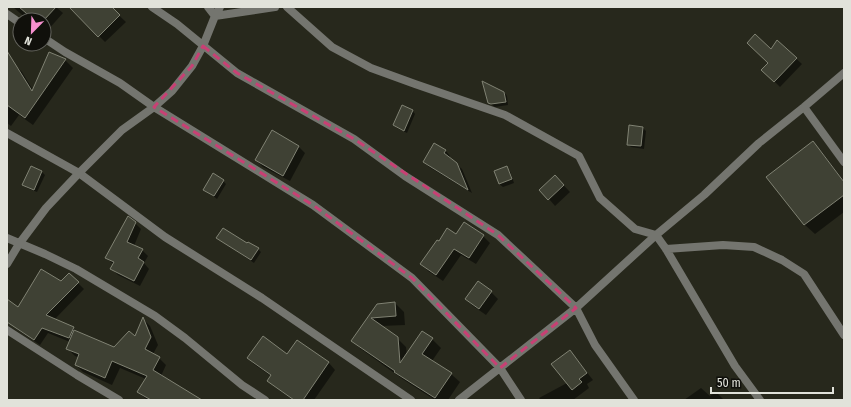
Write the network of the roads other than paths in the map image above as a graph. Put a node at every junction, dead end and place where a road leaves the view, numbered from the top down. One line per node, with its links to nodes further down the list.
1 (152, 7): 8 (street)
2 (208, 7): 6 (street)
3 (220, 7): 6 (street)
4 (275, 7): 6 (street)
5 (287, 7): 15 (street)
6 (215, 16): 8 (street)
7 (52, 43): 10 (street)
8 (203, 46): 10 (street); 20 (street)
9 (844, 73): 11 (street)
10 (154, 107): 14 (street); 23 (street)
11 (804, 108): 13 (street); 15 (street)
12 (7, 133): 14 (street)
13 (844, 162)
14 (79, 173): 17 (street); 26 (street)
15 (656, 235): 18 (street); 20 (street)
16 (7, 238): 17 (street)
17 (19, 244): 19 (street); 25 (street)
18 (666, 249): 22 (street); 30 (street)
19 (7, 264)
20 (576, 308): 23 (street); 29 (street)
21 (7, 330): 24 (street)
22 (844, 335)
23 (500, 368): 27 (street); 28 (street)
24 (119, 400)
25 (265, 400)
26 (411, 400)
27 (459, 400)
28 (521, 400)
29 (634, 400)
30 (760, 400)

